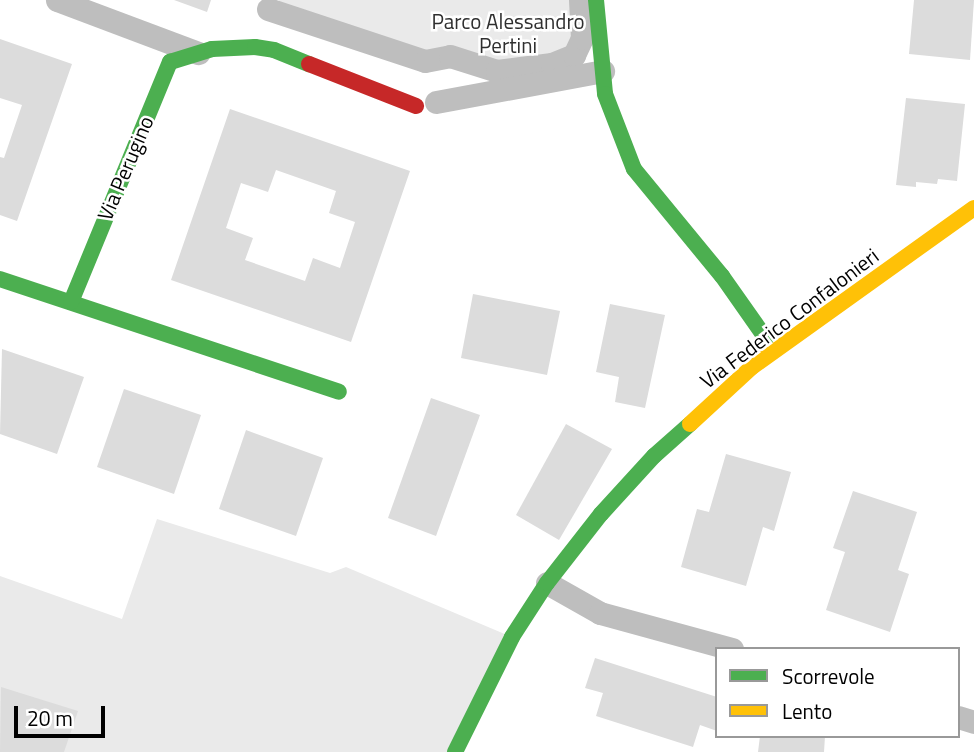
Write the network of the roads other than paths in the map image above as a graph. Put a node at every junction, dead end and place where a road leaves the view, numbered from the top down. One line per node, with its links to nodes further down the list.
1 (57, 0): 5 (street, Via Perugino)
2 (580, 0): 4 (street)
3 (596, 0): 6 (street)
4 (268, 9)
5 (198, 53): 7 (street, Via Perugino); 10 (street, Via Perugino)
6 (603, 71): 7 (street, Via Perugino); 11 (street)
7 (426, 104)
8 (974, 208): 11 (street, Via Federico Confalonieri)
9 (0, 279): 10 (street)
10 (71, 302): 12 (street)
11 (775, 350): 13 (street, Via Federico Confalonieri)
12 (339, 392)
13 (547, 583): 14 (street); 15 (street, Via Federico Confalonieri)
14 (725, 647)
15 (456, 752)

